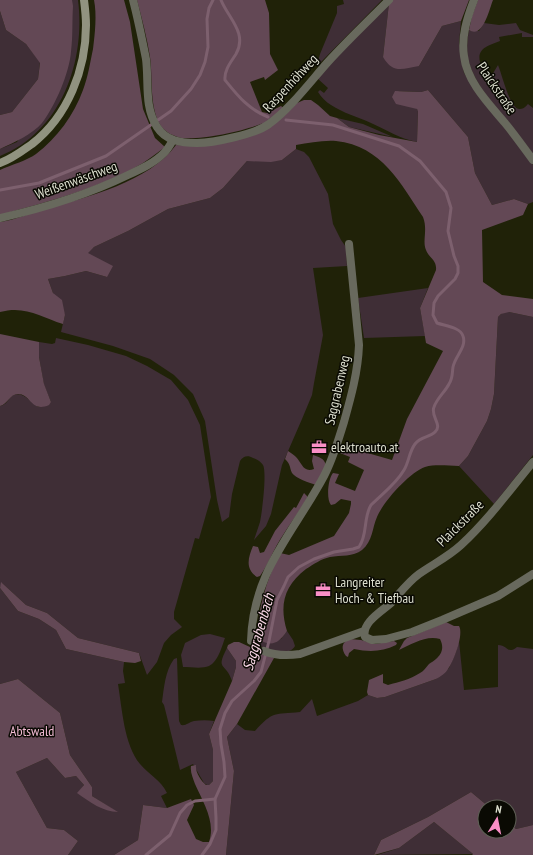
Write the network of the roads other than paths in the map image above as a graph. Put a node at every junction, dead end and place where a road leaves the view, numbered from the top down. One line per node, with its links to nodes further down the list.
1 (84, 0): 7 (main road)
2 (133, 0): 5 (street)
3 (389, 0): 5 (street, Raspenhöhweg)
4 (474, 0): 6 (street, Plaickstraße)
5 (173, 140): 8 (street, Weißenwäschweg)
6 (533, 160)
7 (0, 163)
8 (0, 218)
9 (349, 244): 13 (street, Saggrabenweg)
10 (533, 462): 12 (street, Plaickstraße)
11 (533, 574): 12 (street)
12 (364, 631): 14 (street)
13 (251, 641)
14 (266, 652)

